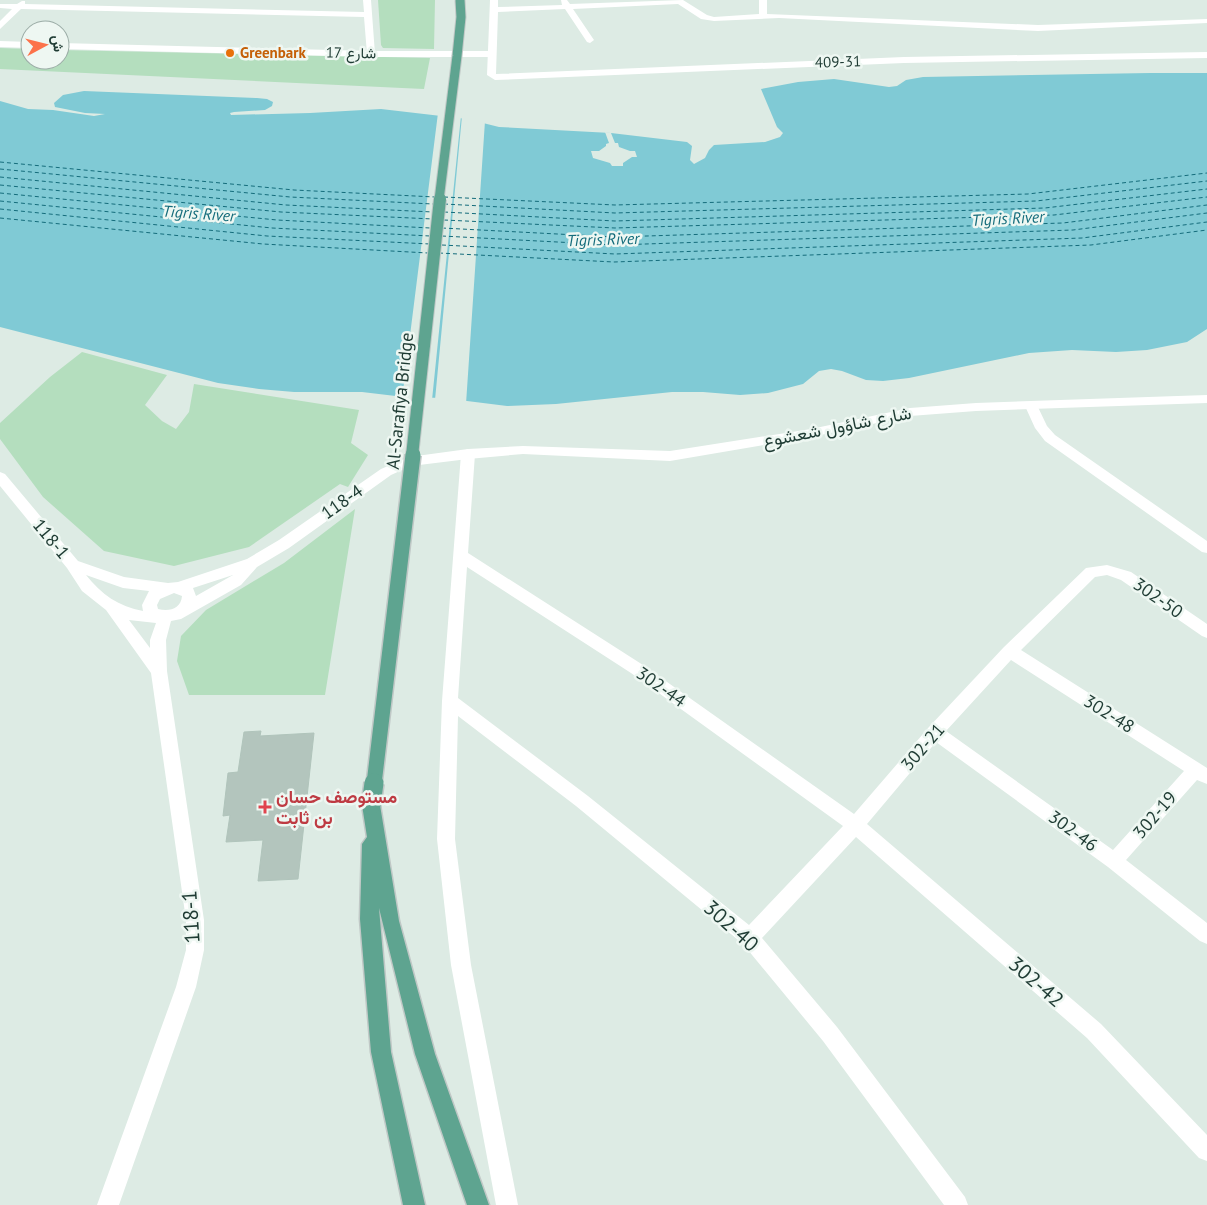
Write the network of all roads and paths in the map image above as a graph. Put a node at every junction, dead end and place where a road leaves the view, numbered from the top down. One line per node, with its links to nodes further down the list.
1 (367, 0): 11 (street)
2 (460, 0): 41 (main road, Al-Sarafiya Bridge, bridge)
3 (494, 0): 10 (street)
4 (563, 0): 9 (street)
5 (763, 0): 12 (street)
6 (678, 1): 9 (street); 12 (street)
7 (22, 3): 8 (street); 11 (street); 14 (street)
8 (0, 6)
9 (569, 8): 10 (street); 15 (street)
10 (495, 10): 20 (street)
11 (369, 15): 19 (street)
12 (763, 16): 13 (street)
13 (1207, 21)
14 (0, 26)
15 (590, 40)
16 (0, 44): 17 (street)
17 (20, 45)
18 (70, 46): 19 (street, شارع 17)
19 (371, 54): 20 (street, شارع 17)
20 (492, 54): 21 (street, 409-31)
21 (1207, 55)
22 (1207, 399): 23 (street, شارع شاؤول شعشوع)
23 (1030, 406): 24 (street, شارع شاؤول شعشوع); 26 (street)
24 (468, 454): 27 (street); 28 (street, 118-4)
25 (0, 479): 29 (street, 118-1)
26 (1207, 548)
27 (461, 556): 38 (street); 42 (street, 302-44)
28 (252, 563): 31 (street, 118-4); 33 (street, 118-4)
29 (73, 566): 31 (street); 32 (street, 118-1)
30 (1107, 570): 35 (street, 302-50); 36 (street, 302-21)
31 (173, 588): 33 (street); 34 (street)
32 (111, 607): 34 (street, 118-1); 37 (street)
33 (184, 609): 34 (street)
34 (162, 617): 37 (street, 118-1)
35 (1207, 632)
36 (1010, 651): 39 (street, 302-21); 40 (street, 302-48)
37 (159, 671): 48 (street, 118-1)
38 (450, 701): 45 (street, 302-40); 50 (street)
39 (935, 732): 42 (street, 302-21); 43 (street, 302-46)
40 (1201, 773): 43 (street, 302-19)
41 (371, 805): 47 (main road); 49 (main road)
42 (855, 825): 45 (street, 302-21); 46 (street, 302-42)
43 (1114, 861): 44 (street, 302-46)
44 (1207, 935)
45 (750, 938): 51 (street, 302-40)
46 (1207, 1150)
47 (478, 1204)
48 (108, 1205)
49 (414, 1205)
50 (508, 1205)
51 (958, 1205)

